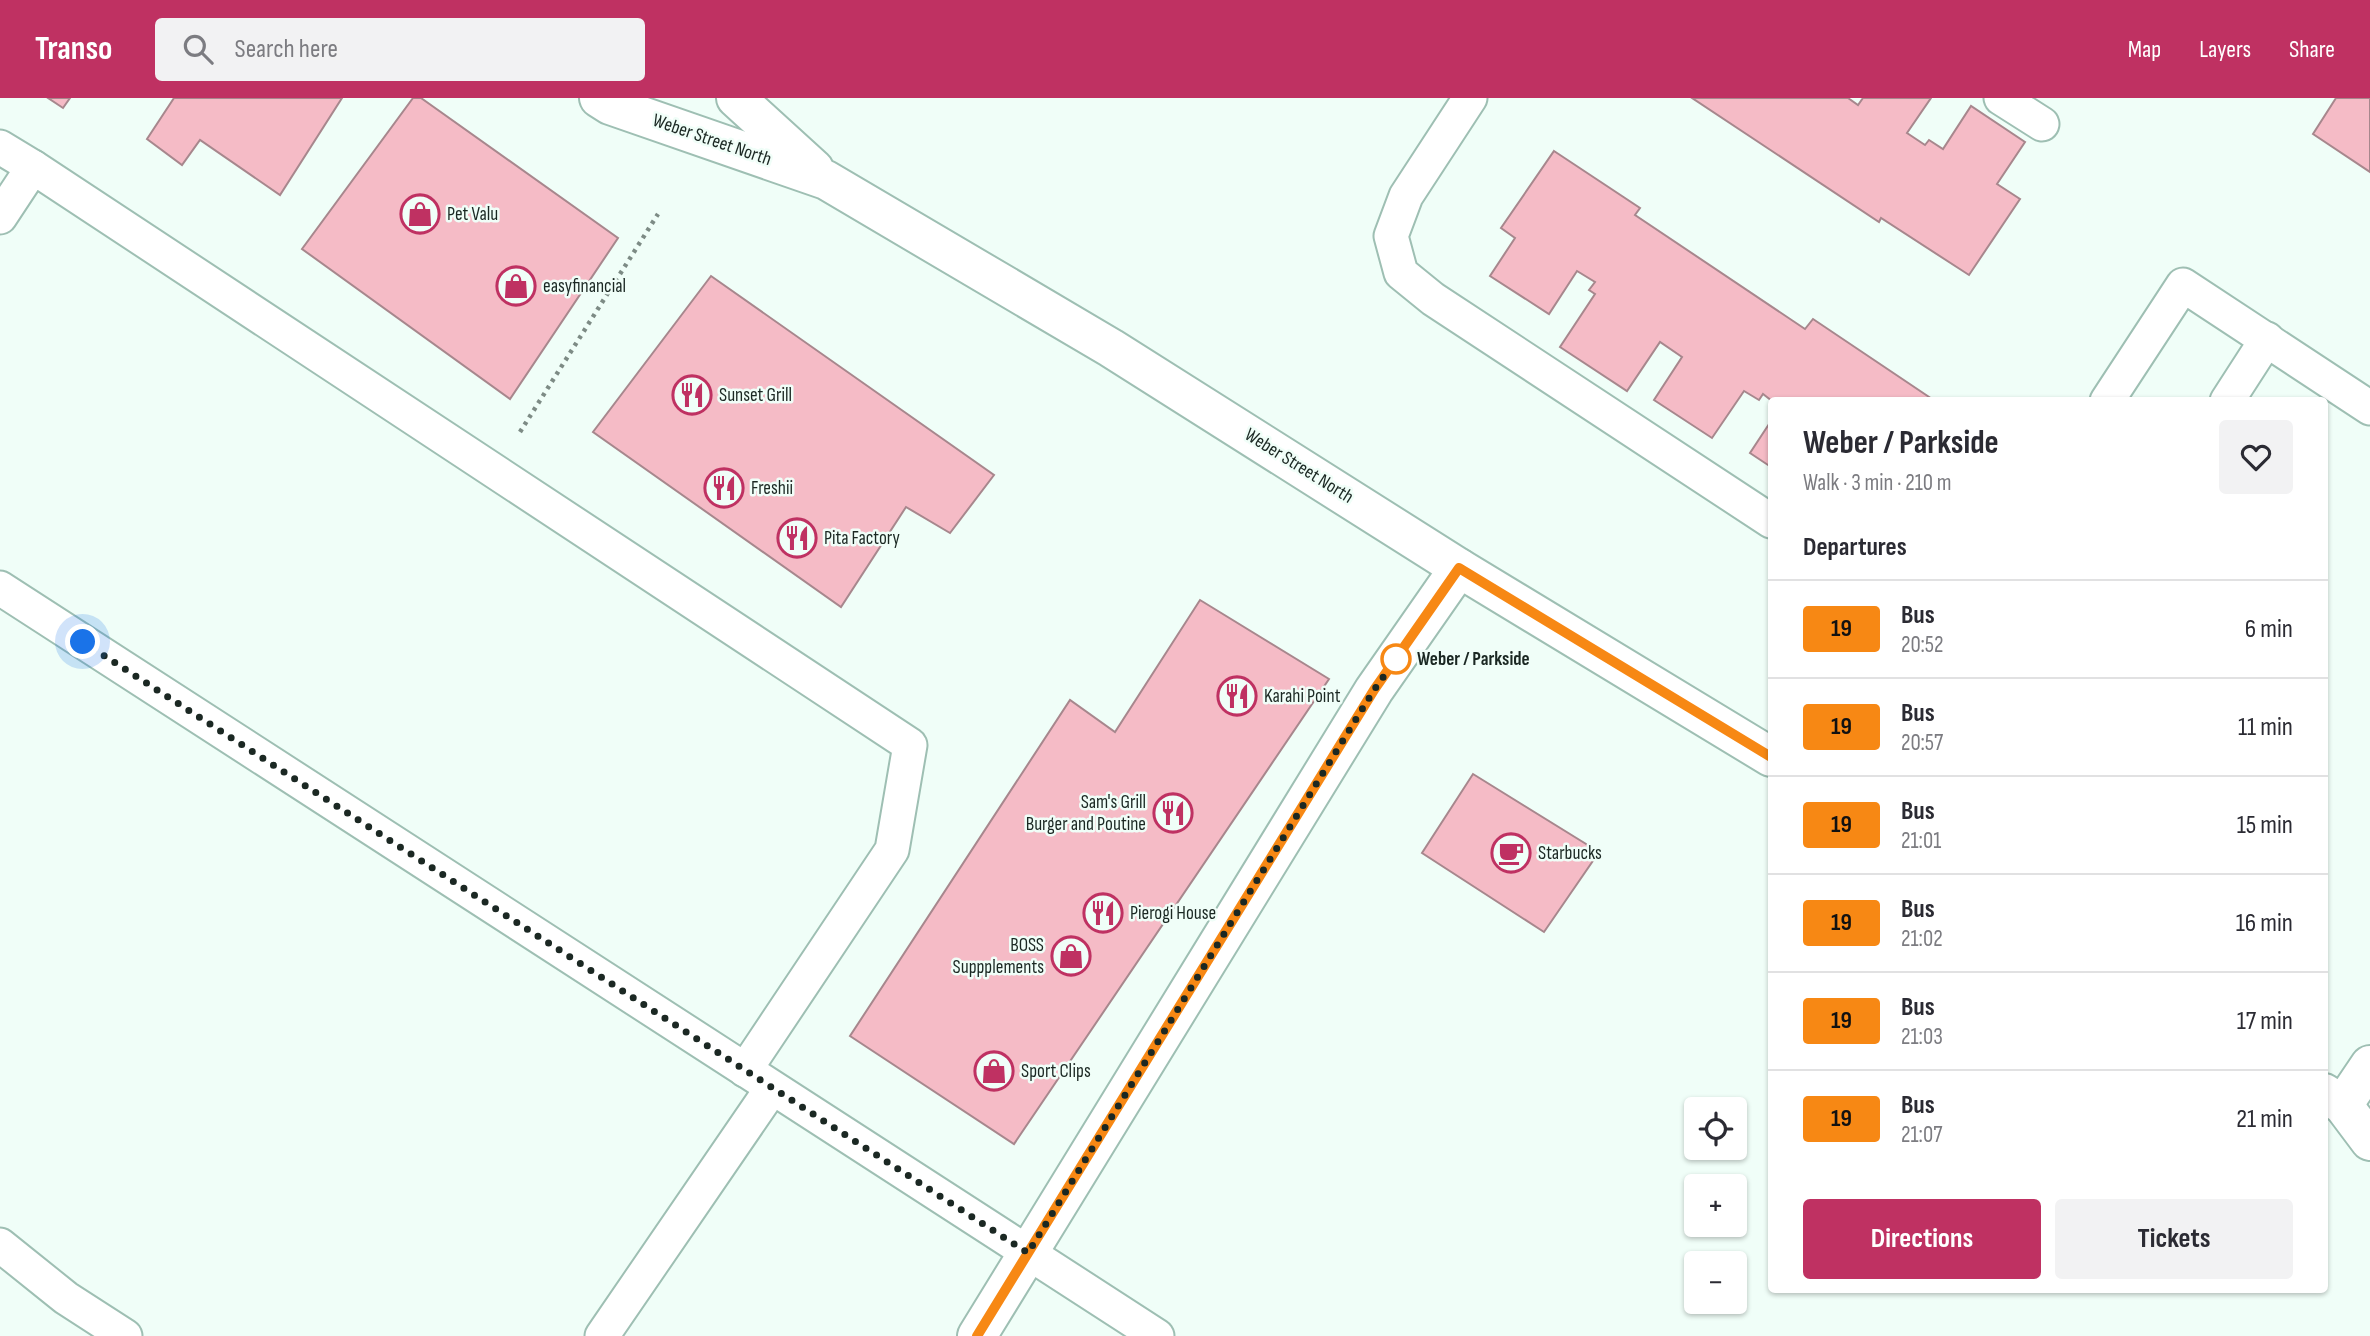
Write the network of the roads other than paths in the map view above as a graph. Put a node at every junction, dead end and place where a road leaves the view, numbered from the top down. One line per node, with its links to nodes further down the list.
1 (599, 98): 8 (main road, Weber Street North)
2 (736, 98): 8 (main road, Weber Street North)
3 (1470, 98): 14 (lane)
4 (2001, 98): 5 (lane)
5 (2042, 124)
6 (0, 147): 7 (lane)
7 (33, 167): 9 (lane); 19 (lane)
8 (825, 180): 15 (main road, Weber Street North)
9 (0, 217)
10 (2267, 339): 11 (lane); 12 (lane); 13 (lane)
11 (2110, 397)
12 (2230, 397)
13 (2370, 408)
14 (1768, 519)
15 (1459, 568): 17 (main road, Weber Street North); 23 (main road)
16 (0, 588): 19 (lane)
17 (1768, 755)
18 (2370, 1065): 20 (main road)
19 (758, 1079): 23 (lane); 25 (lane)
20 (2346, 1101): 21 (main road)
21 (2370, 1141)
22 (0, 1245): 24 (lane)
23 (1028, 1253): 26 (main road); 27 (lane)
24 (119, 1334)
25 (602, 1336)
26 (977, 1336)
27 (1157, 1336)

